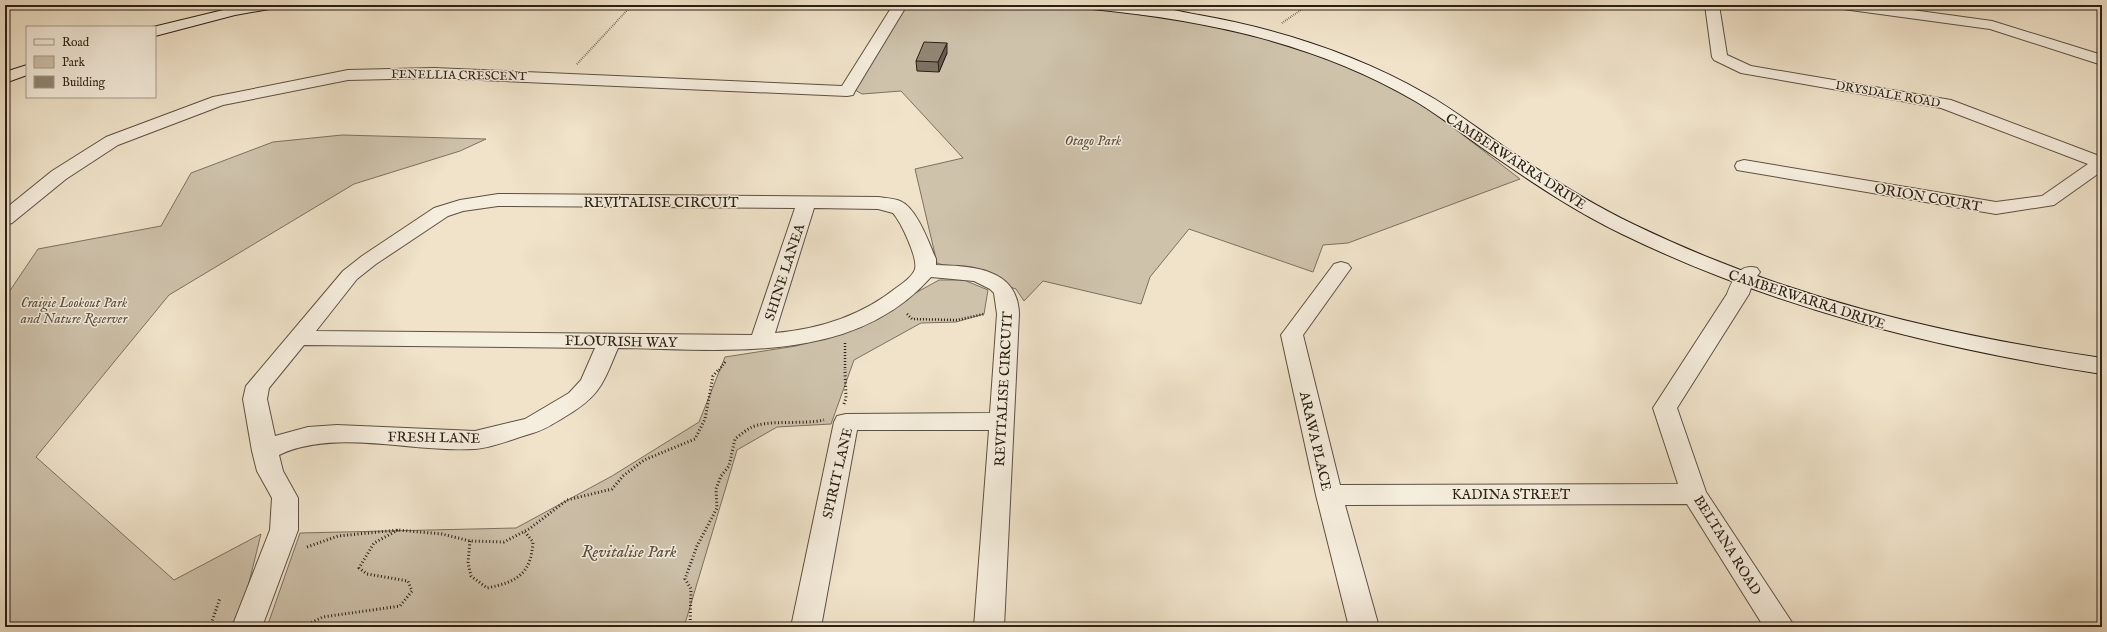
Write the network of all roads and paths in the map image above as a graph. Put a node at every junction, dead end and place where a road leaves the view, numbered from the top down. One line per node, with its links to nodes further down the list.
1 (248, 5): 10 (street)
2 (270, 5): 10 (street)
3 (632, 5): 17 (path)
4 (900, 5): 17 (street, FENELLIA CRESCENT)
5 (1092, 5): 24 (street, CAMBERWARRA DRIVE)
6 (1152, 5): 12 (street, CAMBERWARRA DRIVE)
7 (1308, 5): 12 (path)
8 (1712, 5): 18 (street, DRYSDALE ROAD)
9 (1843, 5): 14 (street)
10 (234, 8): 11 (street); 13 (street)
11 (156, 26)
12 (1273, 30): 24 (street, CAMBERWARRA DRIVE)
13 (156, 31)
14 (2102, 60)
15 (26, 65): 16 (street)
16 (10, 73)
17 (563, 78): 21 (street, FENELLIA CRESCENT)
18 (2102, 163): 19 (street, ORION COURT)
19 (1744, 166)
20 (806, 202): 23 (street, REVITALISE CIRCUIT); 27 (street, REVITALISE CIRCUIT); 30 (street, SHINE LANEA)
21 (5, 219)
22 (1341, 268): 39 (street, ARAWA PLACE)
23 (925, 271): 30 (street, FLOURISH WAY); 36 (street, REVITALISE CIRCUIT)
24 (1747, 276): 31 (street, CAMBERWARRA DRIVE); 33 (street, CAMBERWARRA DRIVE); 38 (street, BELTANA ROAD)
25 (903, 309): 26 (path)
26 (984, 314)
27 (297, 338): 28 (street, FLOURISH WAY); 37 (street, REVITALISE CIRCUIT)
28 (610, 340): 30 (street, FLOURISH WAY); 37 (street, FRESH LANE)
29 (845, 341): 34 (path)
30 (761, 342)
31 (2102, 354)
32 (730, 358): 41 (path)
33 (2102, 366)
34 (842, 410)
35 (826, 419): 48 (path)
36 (1002, 421): 49 (street, SPIRIT LANE); 50 (street, REVITALISE CIRCUIT)
37 (265, 451): 46 (street, REVITALISE CIRCUIT)
38 (1694, 494): 39 (street, KADINA STREET); 52 (street, BELTANA ROAD)
39 (1329, 495): 51 (street, ARAWA PLACE)
40 (398, 530): 42 (path); 43 (path); 47 (path)
41 (524, 532): 42 (path); 42 (path)
42 (470, 541)
43 (307, 547)
44 (220, 598): 45 (path)
45 (210, 627)
46 (247, 627)
47 (302, 627)
48 (690, 627)
49 (806, 627)
50 (989, 627)
51 (1364, 627)
52 (1780, 627)

